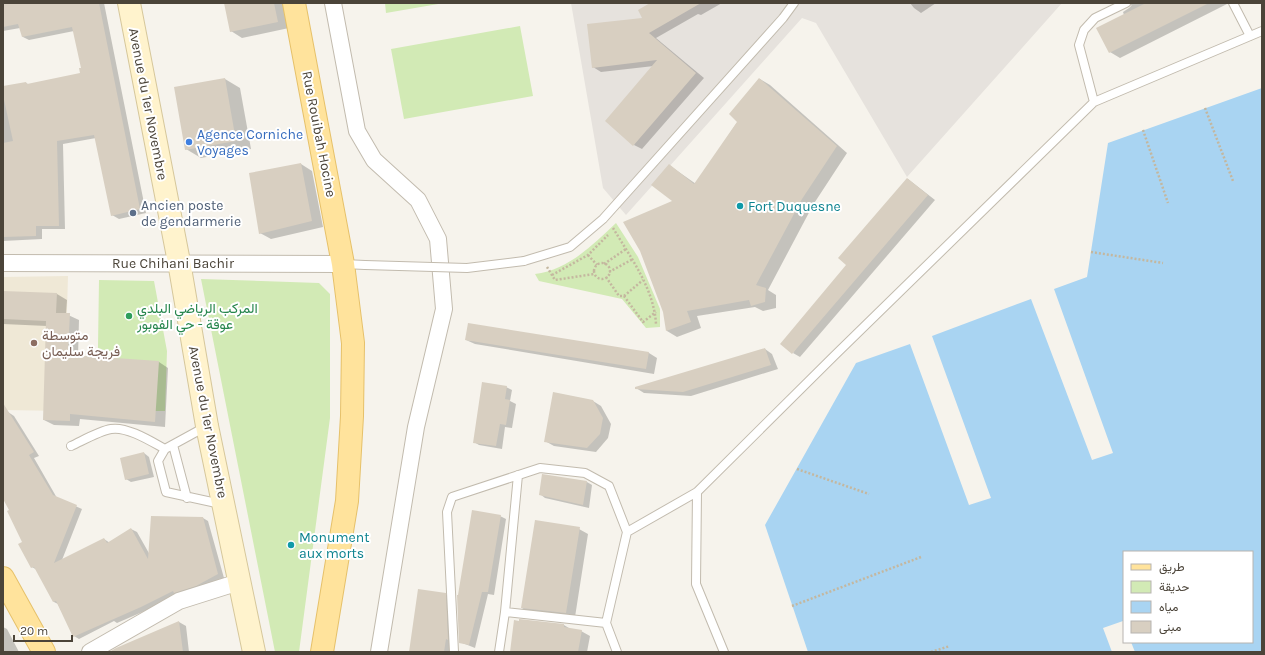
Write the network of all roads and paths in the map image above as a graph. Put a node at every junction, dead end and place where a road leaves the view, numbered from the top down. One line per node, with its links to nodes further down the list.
1 (128, 3): 20 (main road, Avenue du 1er Novembre)
2 (294, 3): 23 (main road, Rue Rouibah Hocine)
3 (333, 3): 54 (street)
4 (794, 3): 14 (lane)
5 (1126, 3): 9 (lane)
6 (1233, 3): 8 (lane)
7 (1262, 31): 8 (lane)
8 (1250, 36): 9 (lane)
9 (1094, 102): 38 (lane)
10 (1205, 108): 12 (path)
11 (1143, 130): 13 (path)
12 (1233, 181)
13 (1168, 203)
14 (606, 216): 15 (path); 18 (lane)
15 (626, 249): 19 (path); 24 (path)
16 (1091, 252): 22 (path)
17 (588, 254): 25 (path)
18 (541, 257): 23 (lane, bridge); 27 (path)
19 (633, 259): 26 (path); 29 (path)
20 (179, 262): 21 (street, Rue Chihani Bachir); 23 (street, Rue Chihani Bachir); 33 (main road, Avenue du 1er Novembre)
21 (3, 263)
22 (1163, 263)
23 (343, 264): 53 (main road, Rue Rouibah Hocine)
24 (604, 264): 25 (path); 26 (path)
25 (597, 265): 27 (path)
26 (610, 272): 28 (path)
27 (594, 274): 28 (path)
28 (606, 278): 30 (path)
29 (643, 280): 30 (path); 31 (path)
30 (624, 296): 31 (path)
31 (656, 312): 32 (path)
32 (656, 324)
33 (207, 426): 35 (lane); 41 (main road, Avenue du 1er Novembre)
34 (71, 446): 35 (lane)
35 (169, 447): 40 (lane); 40 (lane)
36 (797, 469): 39 (path)
37 (518, 475): 42 (lane); 47 (lane); 55 (lane)
38 (696, 492): 42 (lane); 58 (lane)
39 (869, 494)
40 (186, 498): 41 (lane)
41 (225, 504): 45 (main road, Avenue du 1er Novembre)
42 (627, 532): 48 (lane)
43 (921, 557): 46 (path)
44 (3, 578): 50 (main road)
45 (239, 582): 51 (street); 52 (main road, Avenue du 1er Novembre)
46 (792, 606)
47 (505, 612): 48 (lane); 56 (lane)
48 (606, 623): 57 (lane)
49 (950, 646): 59 (path)
50 (44, 652)
51 (90, 652)
52 (254, 652)
53 (322, 652)
54 (379, 652)
55 (454, 652)
56 (499, 652)
57 (617, 652)
58 (724, 652)
59 (931, 652)

